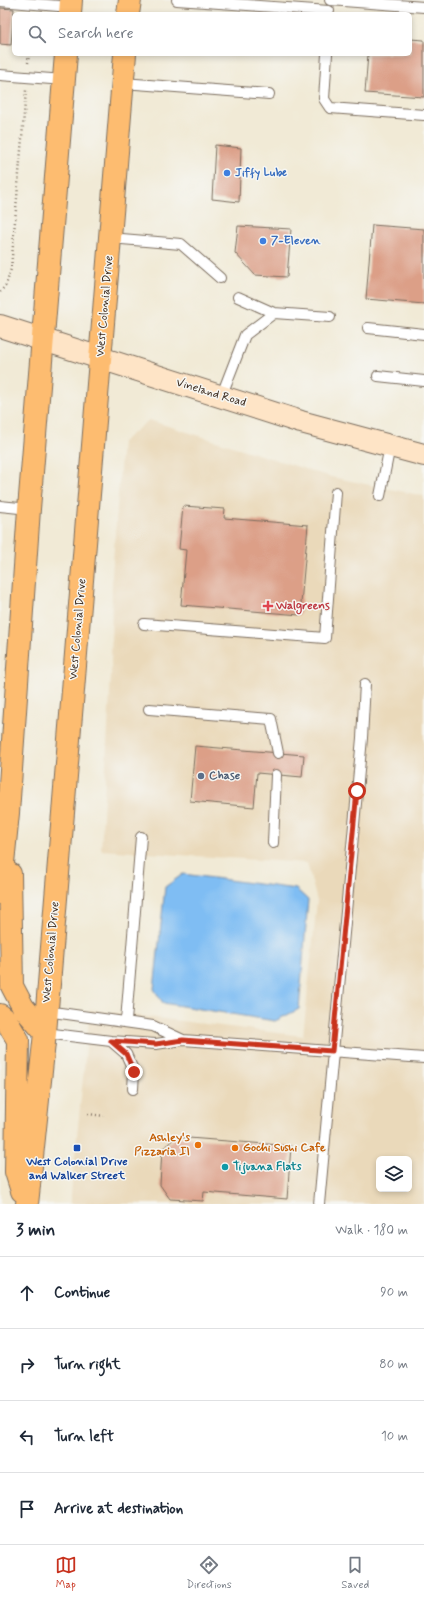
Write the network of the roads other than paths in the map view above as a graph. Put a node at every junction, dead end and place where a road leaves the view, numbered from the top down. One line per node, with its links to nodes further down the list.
1 (130, 0): 7 (highway)
2 (177, 0): 8 (lane)
3 (330, 0): 6 (lane); 8 (lane)
4 (0, 1): 5 (lane)
5 (70, 7)
6 (424, 7)
7 (128, 12)
8 (329, 12)
9 (66, 56): 13 (highway)
10 (125, 56): 14 (highway, West Colonial Drive)
11 (327, 56): 16 (lane)
12 (0, 75): 13 (lane)
13 (64, 80): 25 (highway)
14 (123, 83): 15 (lane); 17 (highway, West Colonial Drive)
15 (269, 94)
16 (424, 115)
17 (110, 238): 18 (lane); 26 (highway, West Colonial Drive)
18 (220, 278)
19 (238, 297): 20 (lane)
20 (274, 313): 21 (lane); 29 (lane)
21 (330, 317)
22 (0, 326): 25 (main road, Vineland Road)
23 (368, 328): 24 (lane)
24 (424, 334)
25 (43, 340): 26 (main road, Vineland Road); 35 (highway)
26 (100, 358): 29 (main road, Vineland Road); 45 (highway, West Colonial Drive)
27 (378, 376): 28 (lane)
28 (424, 381)
29 (221, 396): 30 (main road, Vineland Road)
30 (390, 446): 31 (main road, Vineland Road); 33 (lane)
31 (424, 456)
32 (336, 492): 36 (lane)
33 (380, 496)
34 (0, 506): 35 (lane)
35 (30, 509): 41 (highway)
36 (144, 624)
37 (365, 684): 51 (lane)
38 (149, 709): 39 (lane)
39 (278, 753)
40 (276, 775): 43 (lane)
41 (8, 813): 44 (highway); 48 (highway)
42 (141, 837): 47 (lane)
43 (273, 843)
44 (0, 893)
45 (46, 1011): 47 (lane); 48 (highway, West Colonial Drive)
46 (0, 1015): 54 (highway)
47 (126, 1021): 49 (lane)
48 (45, 1033): 50 (lane); 54 (highway, West Colonial Drive)
49 (183, 1040): 50 (lane); 51 (lane)
50 (111, 1041): 53 (lane)
51 (332, 1051): 52 (lane); 55 (lane)
52 (424, 1058)
53 (133, 1089)
54 (26, 1204)
55 (319, 1204)

